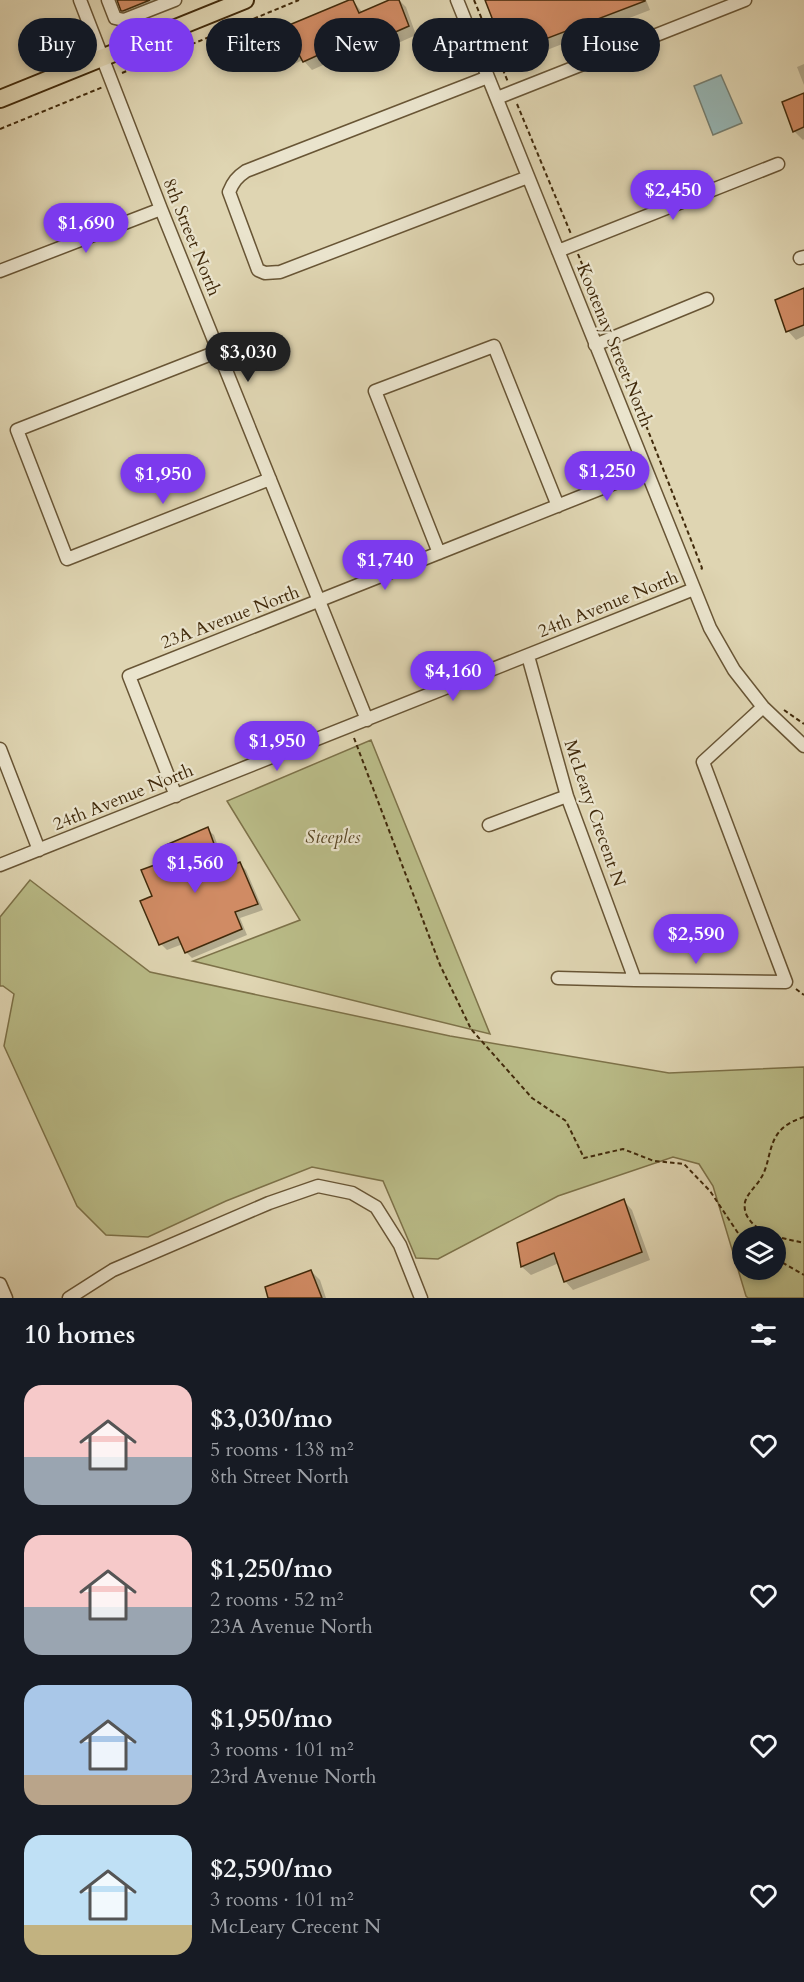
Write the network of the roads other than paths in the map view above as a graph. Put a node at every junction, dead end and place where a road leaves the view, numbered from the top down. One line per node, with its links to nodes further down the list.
1 (80, 0): 7 (street, 8th Street North)
2 (108, 0): 3 (street)
3 (175, 0)
4 (245, 0): 7 (main road)
5 (457, 0): 8 (street, Kootenay Street North)
6 (745, 0): 9 (street)
7 (102, 57): 10 (main road); 13 (street, 8th Street North)
8 (488, 77): 9 (street, Kootenay Street North); 12 (street)
9 (496, 98): 12 (street, Kootenay Street North)
10 (0, 99)
11 (778, 164): 14 (street)
12 (528, 177): 14 (street, Kootenay Street North)
13 (161, 209): 15 (street); 18 (street, 8th Street North)
14 (558, 251): 17 (street, Kootenay Street North)
15 (0, 271)
16 (707, 299): 17 (street)
17 (595, 345): 19 (street, Kootenay Street North)
18 (219, 351): 20 (street, 8th Street North); 20 (street)
19 (645, 471): 21 (street, 23A Avenue North); 23 (street, Kootenay Street North)
20 (270, 479): 24 (street, 8th Street North)
21 (558, 506): 22 (street, 23A Avenue North); 22 (street)
22 (439, 553): 24 (street, 23A Avenue North)
23 (694, 589): 25 (street, 24th Avenue North); 26 (street, Kootenay Street North)
24 (319, 601): 27 (street, 8th Street North); 30 (street, 23A Avenue North)
25 (528, 656): 27 (street, 24th Avenue North); 31 (street, McLeary Crecent N)
26 (763, 707): 28 (street, Kootenay Street North); 36 (street)
27 (367, 720): 30 (street, 24th Avenue North)
28 (804, 746)
29 (0, 749): 33 (street)
30 (176, 796): 33 (street, 24th Avenue North)
31 (567, 796): 32 (street); 36 (street, McLeary Crecent N)
32 (489, 825)
33 (39, 850): 34 (street, 24th Avenue North)
34 (0, 865)
35 (558, 978): 36 (street)
36 (635, 980)
37 (0, 1284): 38 (street)
38 (6, 1298)
39 (69, 1298): 40 (street)
40 (421, 1298)

